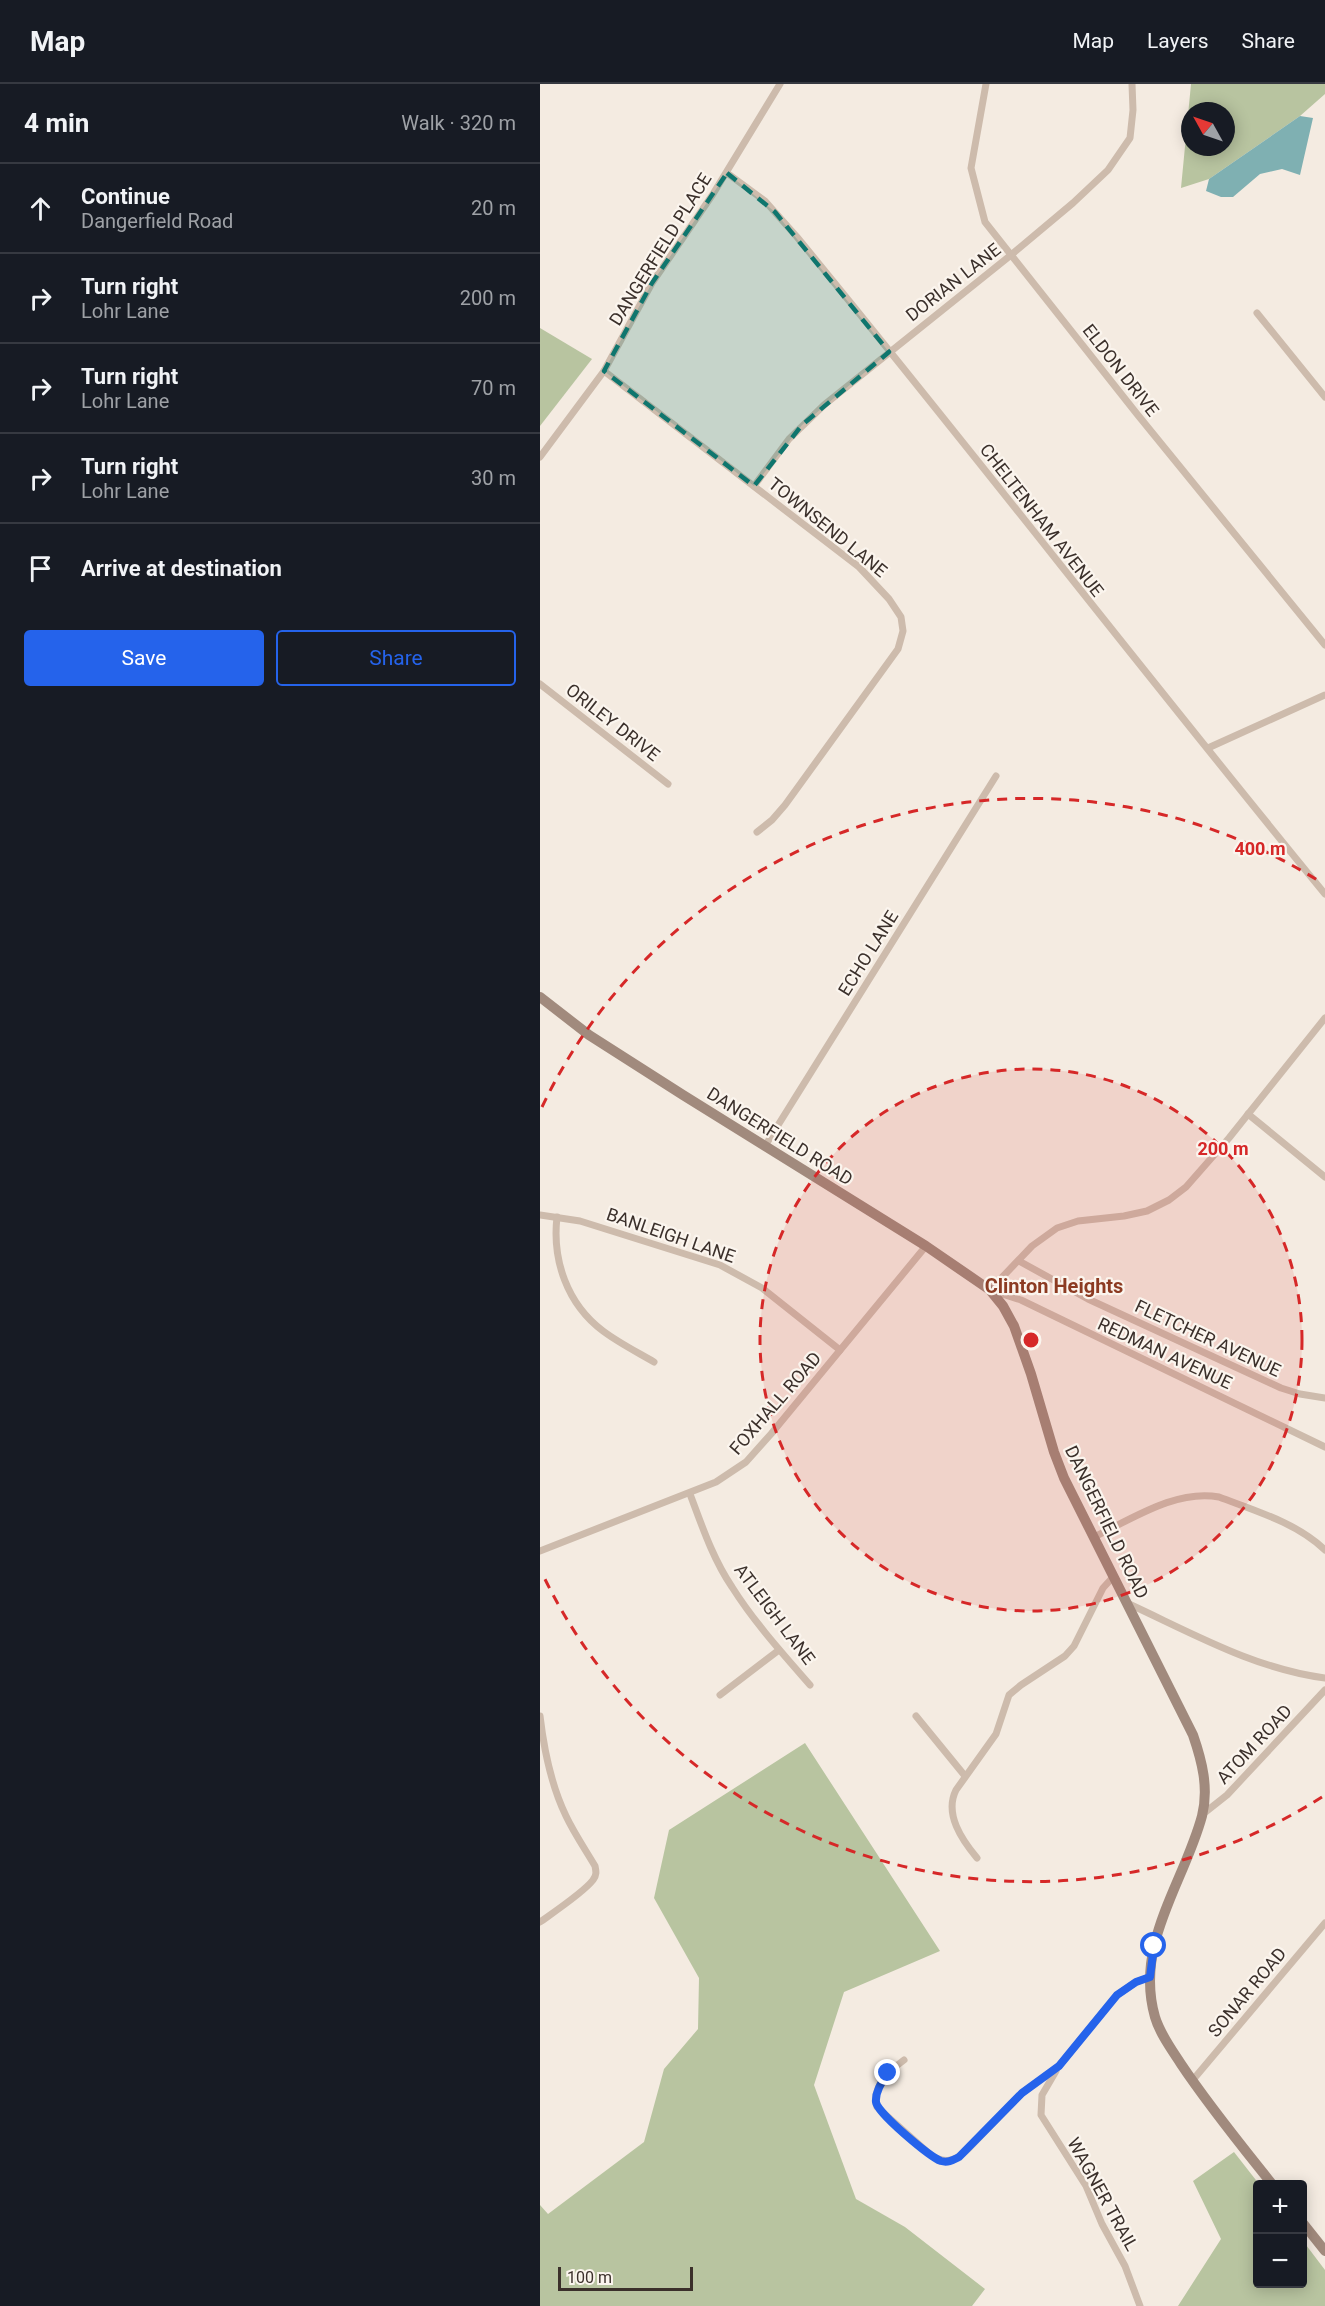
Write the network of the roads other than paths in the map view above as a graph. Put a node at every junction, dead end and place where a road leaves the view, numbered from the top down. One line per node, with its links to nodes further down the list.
1 (780, 84): 4 (street, DANGERFIELD PLACE)
2 (986, 84): 5 (street, ELDON DRIVE)
3 (1132, 84): 5 (street, DORIAN LANE)
4 (727, 173): 7 (street, CHELTENHAM AVENUE); 8 (street, DANGERFIELD PLACE)
5 (1011, 255): 7 (street, DORIAN LANE); 12 (street, ELDON DRIVE)
6 (1257, 314): 9 (street)
7 (889, 352): 11 (street, DORIAN LANE); 15 (street, CHELTENHAM AVENUE)
8 (604, 371): 10 (street, DANGERFIELD PLACE); 11 (street, TOWNSEND LANE)
9 (1325, 397)
10 (540, 457)
11 (754, 486): 18 (street, TOWNSEND LANE)
12 (1325, 645)
13 (540, 684): 17 (street, ORILEY DRIVE)
14 (1325, 695): 15 (street)
15 (1208, 747): 19 (street, CHELTENHAM AVENUE)
16 (996, 776): 23 (street, ECHO LANE)
17 (668, 784)
18 (757, 832)
19 (1325, 894)
20 (540, 997): 23 (street, DANGERFIELD ROAD)
21 (1325, 1018): 22 (street)
22 (1248, 1114): 24 (street); 28 (street)
23 (765, 1146): 27 (street, DANGERFIELD ROAD)
24 (1325, 1177)
25 (540, 1215): 26 (street, BANLEIGH LANE)
26 (557, 1217): 30 (street, BANLEIGH LANE); 31 (street)
27 (926, 1246): 29 (street, DANGERFIELD ROAD); 30 (street, FOXHALL ROAD)
28 (1019, 1262): 29 (street); 32 (street, FLETCHER AVENUE)
29 (990, 1290): 33 (street, REDMAN AVENUE); 35 (street, DANGERFIELD ROAD)
30 (840, 1350): 34 (street, FOXHALL ROAD)
31 (654, 1362)
32 (1325, 1398)
33 (1325, 1447)
34 (690, 1494): 37 (street, FOXHALL ROAD); 40 (street, ATLEIGH LANE)
35 (1094, 1537): 36 (street); 38 (street, DANGERFIELD ROAD)
36 (1325, 1550)
37 (540, 1551)
38 (1114, 1576): 39 (street, DANGERFIELD ROAD); 48 (street)
39 (1129, 1604): 41 (street); 49 (street, DANGERFIELD ROAD)
40 (779, 1650): 42 (street, ATLEIGH LANE); 44 (street)
41 (1325, 1678)
42 (810, 1685)
43 (1325, 1690): 49 (street, ATOM ROAD)
44 (720, 1695)
45 (540, 1716): 47 (street)
46 (916, 1716): 48 (street)
47 (540, 1724): 51 (street)
48 (965, 1776): 50 (street)
49 (1202, 1815): 53 (street, DANGERFIELD ROAD)
50 (977, 1858)
51 (540, 1922)
52 (1325, 1923): 56 (street, SONAR ROAD)
53 (1150, 1977): 55 (street); 56 (street, DANGERFIELD ROAD)
54 (904, 2060): 55 (street)
55 (1059, 2066): 60 (street, WAGNER TRAIL)
56 (1192, 2081): 57 (street, DANGERFIELD ROAD)
57 (1269, 2180)
58 (1307, 2228): 59 (street)
59 (1325, 2251)
60 (1140, 2306)

